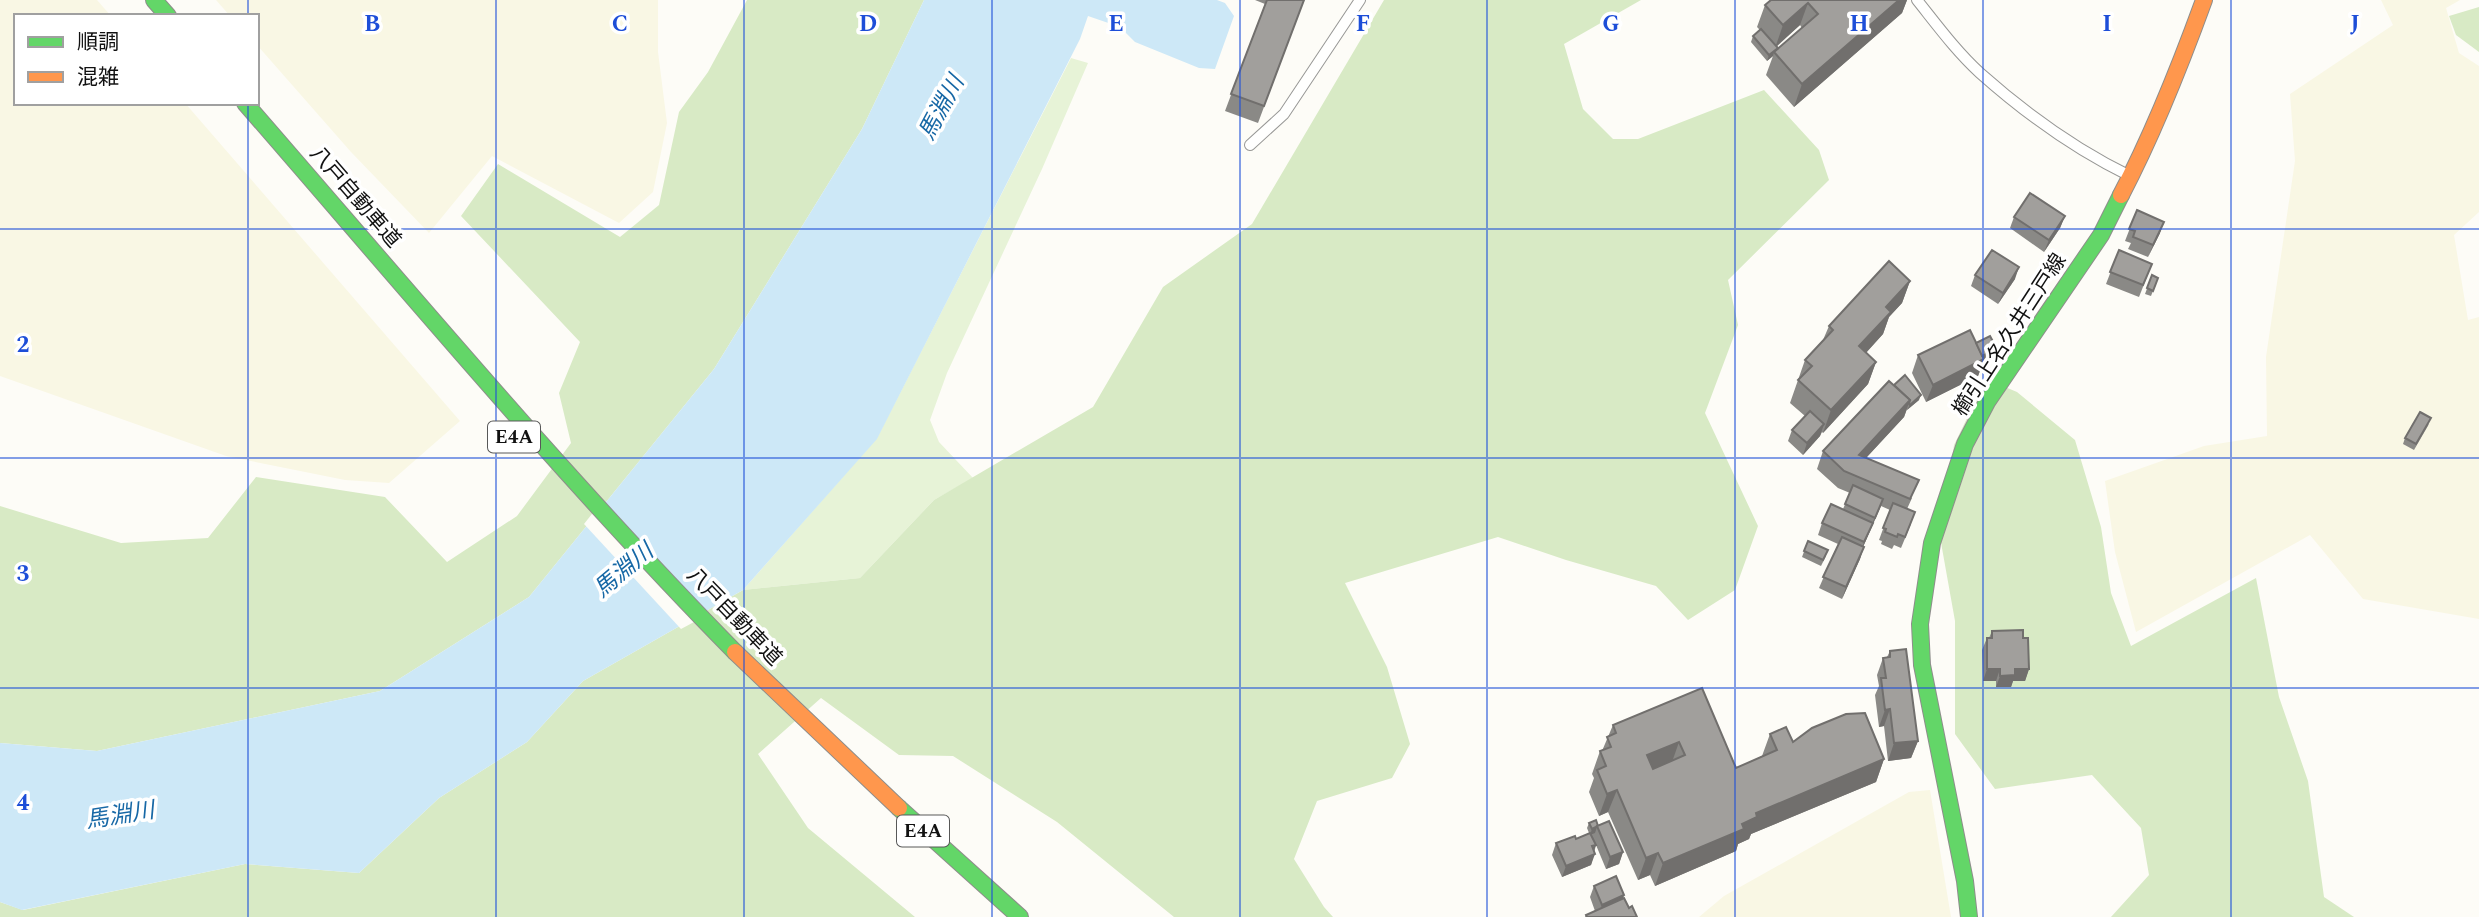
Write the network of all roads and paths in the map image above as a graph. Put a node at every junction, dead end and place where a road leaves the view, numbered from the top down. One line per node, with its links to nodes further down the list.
1 (154, 0): 5 (main road)
2 (1360, 0): 7 (lane)
3 (1916, 0): 8 (lane)
4 (2204, 0): 8 (main road, 櫛引上名久井三戸線)
5 (166, 14)
6 (247, 105): 11 (main road, 八戸自動車道 / E4A)
7 (1250, 145)
8 (2131, 177): 12 (main road, 櫛引上名久井三戸線)
9 (448, 362): 10 (main road, 八戸自動車道 / E4A)
10 (762, 700)
11 (1020, 917)
12 (1969, 917)

